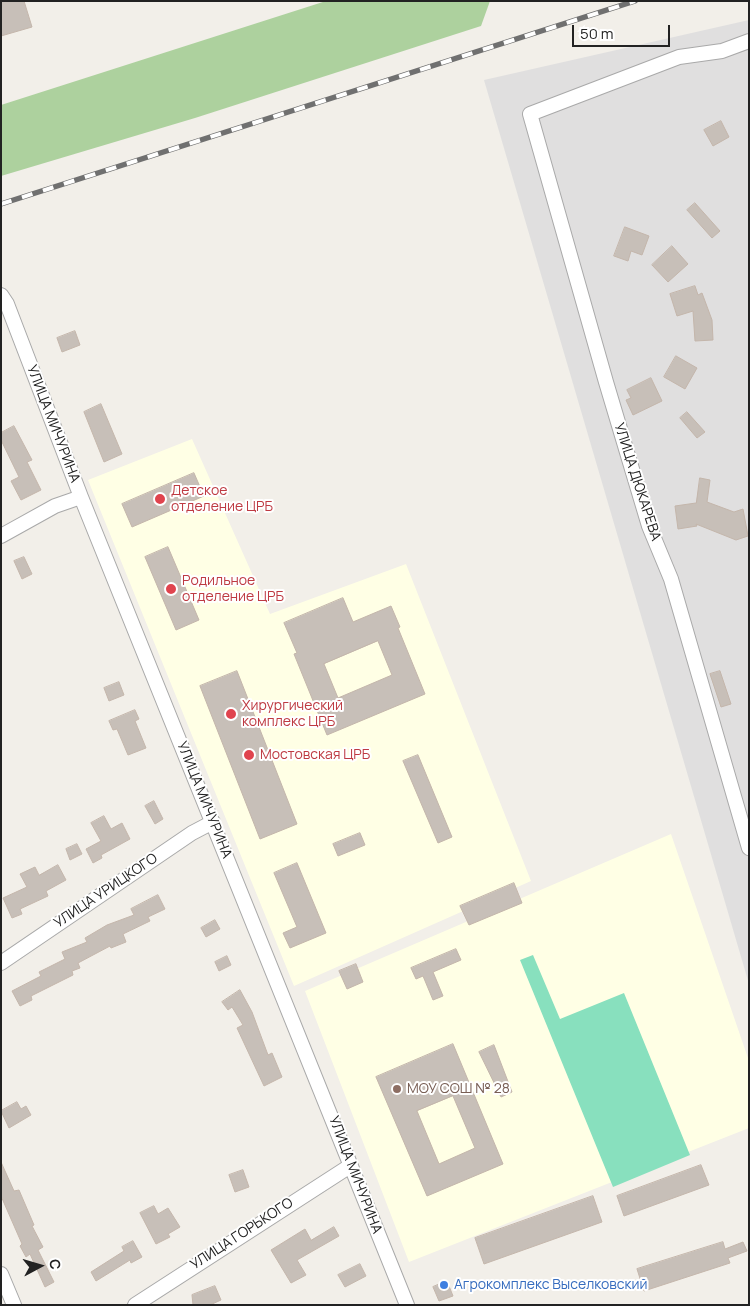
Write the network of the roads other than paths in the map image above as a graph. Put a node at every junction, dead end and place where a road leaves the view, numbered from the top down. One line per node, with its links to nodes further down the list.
1 (749, 41): 6 (street, УЛИЦА ДЮКАРЕВА)
2 (1, 295): 3 (street, УЛИЦА МИЧУРИНА)
3 (81, 497): 4 (street); 5 (street, УЛИЦА МИЧУРИНА)
4 (1, 536)
5 (213, 822): 7 (street, УЛИЦА УРИЦКОГО); 8 (street, УЛИЦА МИЧУРИНА)
6 (749, 848)
7 (1, 962)
8 (350, 1166): 11 (street, УЛИЦА ГОРЬКОГО); 12 (street, УЛИЦА МИЧУРИНА)
9 (1, 1274): 10 (street)
10 (14, 1305)
11 (134, 1305)
12 (407, 1305)

